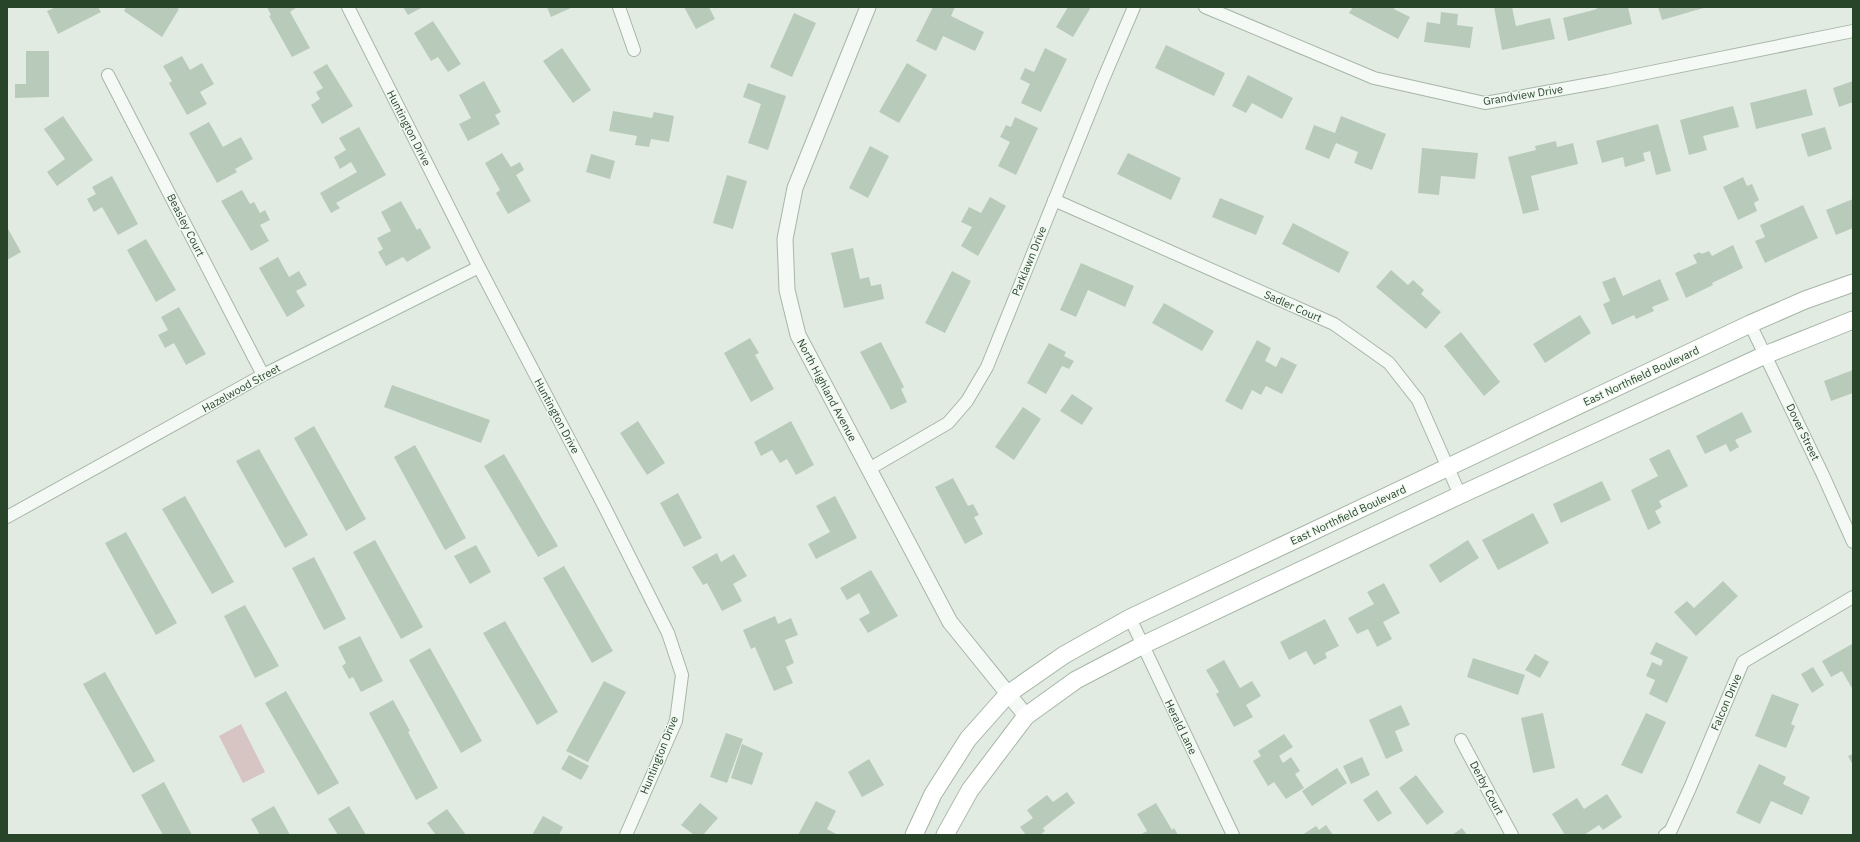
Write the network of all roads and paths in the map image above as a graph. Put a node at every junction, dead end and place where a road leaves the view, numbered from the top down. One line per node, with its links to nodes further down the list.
1 (348, 7): 10 (street, Huntington Drive)
2 (619, 7): 7 (street)
3 (868, 7): 17 (street, North Highland Avenue)
4 (1134, 7): 9 (street, Parklawn Drive)
5 (1205, 7): 6 (street, Grandview Drive)
6 (1853, 32)
7 (634, 50)
8 (108, 75): 15 (street, Beasley Court)
9 (1054, 200): 16 (street, Sadler Court); 17 (street, Parklawn Drive)
10 (479, 267): 15 (street, Hazelwood Street); 27 (street, Huntington Drive)
11 (1853, 283): 13 (main road, East Northfield Boulevard)
12 (1853, 320): 14 (main road)
13 (1750, 324): 14 (street, Dover Street); 16 (main road, East Northfield Boulevard)
14 (1765, 355): 18 (main road); 20 (street, Dover Street)
15 (263, 375): 19 (street, Hazelwood Street)
16 (1448, 467): 18 (street, Sadler Court); 22 (main road, East Northfield Boulevard)
17 (869, 469): 24 (street, North Highland Avenue)
18 (1460, 494): 23 (main road)
19 (7, 517)
20 (1853, 542)
21 (1853, 597): 32 (street, Falcon Drive)
22 (1130, 618): 23 (street, Herald Lane); 24 (main road, East Northfield Boulevard)
23 (1143, 645): 25 (main road); 30 (street, Herald Lane)
24 (1008, 694): 25 (street, North Highland Avenue); 28 (main road, East Northfield Boulevard)
25 (1026, 716): 29 (main road)
26 (1461, 740): 31 (street, Derby Court)
27 (626, 835)
28 (914, 835)
29 (945, 835)
30 (1233, 835)
31 (1512, 835)
32 (1665, 835)

